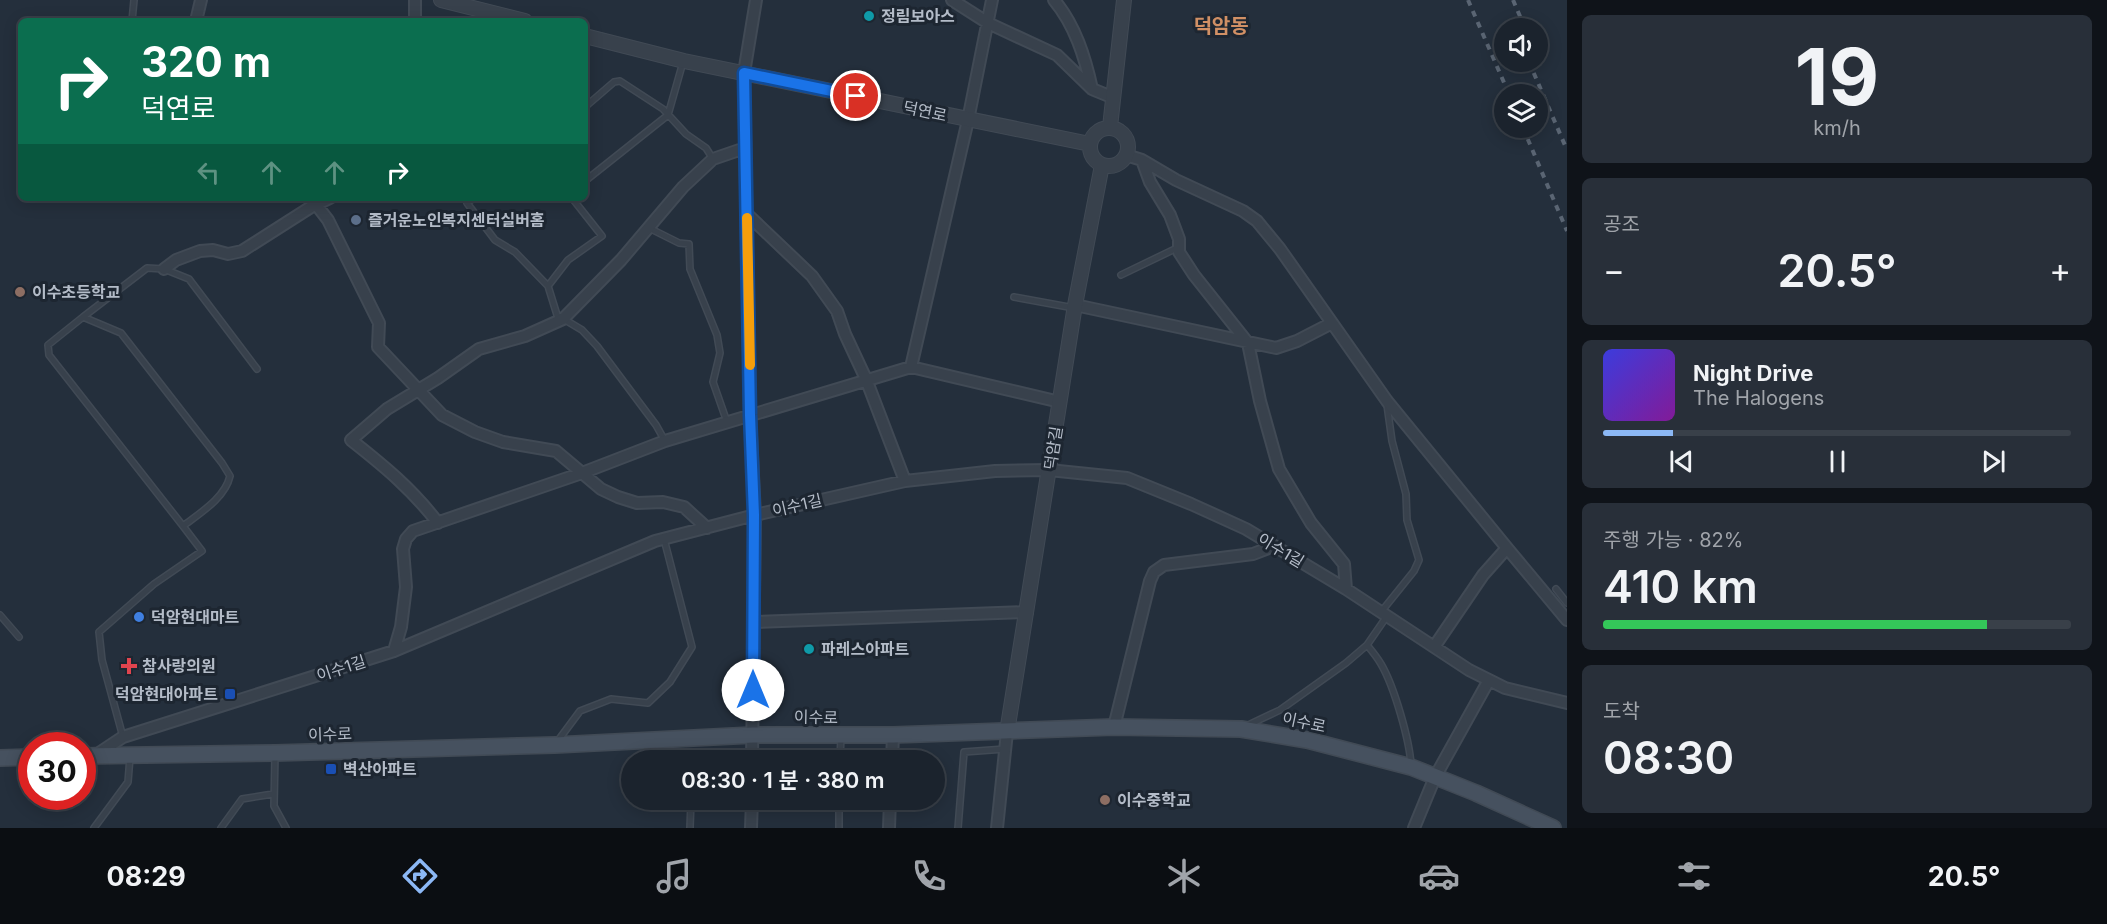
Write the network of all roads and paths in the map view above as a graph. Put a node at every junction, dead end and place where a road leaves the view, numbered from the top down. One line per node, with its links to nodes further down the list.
1 (134, 0): 10 (lane)
2 (201, 0): 11 (street)
3 (415, 0): 12 (street)
4 (441, 0): 13 (street)
5 (756, 0): 17 (street)
6 (952, 0): 14 (street)
7 (993, 0): 14 (street)
8 (1054, 0): 18 (street)
9 (1124, 0): 19 (street)
10 (132, 18)
11 (197, 18)
12 (415, 18)
13 (513, 18)
14 (988, 23): 18 (street); 22 (street)
15 (588, 37): 16 (street, 덕연로)
16 (684, 61): 17 (street, 덕연로); 21 (lane)
17 (744, 73): 22 (street, 덕연로); 25 (street)
18 (1092, 89): 19 (street)
19 (1114, 98): 23 (street)
20 (588, 104): 21 (lane)
21 (668, 115): 27 (lane); 30 (lane)
22 (968, 120): 24 (street, 덕연로); 46 (street)
23 (1110, 127): 24 (street); 26 (street)
24 (1090, 144): 29 (street)
25 (745, 148): 27 (street); 34 (street)
26 (1126, 155): 28 (street); 29 (street)
27 (713, 159): 35 (street)
28 (1142, 160): 36 (street); 44 (street)
29 (1102, 165): 41 (street, 덕암길)
30 (588, 180)
31 (470, 201): 39 (lane)
32 (574, 201): 39 (lane)
33 (314, 202): 37 (street); 49 (street)
34 (747, 213): 48 (street); 52 (street)
35 (648, 227): 43 (street); 53 (lane)
36 (1179, 247): 38 (lane); 45 (street)
37 (164, 269): 42 (lane); 47 (lane)
38 (1120, 275)
39 (548, 286): 43 (lane)
40 (1014, 297): 41 (lane)
41 (1075, 306): 45 (street); 51 (street, 덕암길)
42 (83, 317): 60 (lane); 60 (lane)
43 (563, 319): 49 (street); 54 (lane)
44 (1332, 323): 45 (street); 50 (street)
45 (1248, 343): 65 (street)
46 (911, 366): 48 (street); 51 (street)
47 (258, 369)
48 (866, 379): 52 (street); 57 (street)
49 (419, 389): 56 (street); 59 (street)
50 (1387, 401): 64 (street); 69 (lane)
51 (1060, 402): 55 (street, 덕암길)
52 (750, 415): 53 (street); 58 (street)
53 (727, 422): 54 (street)
54 (665, 441): 56 (street)
55 (1049, 470): 57 (street, 이수1길); 63 (street, 이수1길); 68 (street, 덕암길)
56 (582, 473): 59 (street); 61 (street)
57 (905, 482): 58 (street, 이수1길)
58 (754, 515): 61 (street, 이수1길); 72 (street)
59 (438, 522): 76 (street)
60 (183, 526): 85 (lane)
61 (707, 528): 62 (street, 이수1길)
62 (664, 539): 76 (street, 이수1길); 86 (lane)
63 (1274, 546): 65 (street, 이수1길); 79 (street)
64 (1507, 548): 71 (street); 75 (street)
65 (1346, 589): 69 (street, 이수1길)
66 (1556, 590): 67 (lane)
67 (1567, 603)
68 (1027, 612): 72 (street); 81 (street, 덕암길)
69 (1384, 614): 74 (lane); 75 (street, 이수1길)
70 (0, 615): 73 (lane)
71 (1567, 620)
72 (754, 622): 82 (street)
73 (19, 637)
74 (1367, 645): 80 (lane); 97 (lane)
75 (1434, 647): 77 (street, 이수1길)
76 (394, 651): 85 (street, 이수1길)
77 (1489, 680): 78 (street, 이수1길); 98 (street)
78 (1567, 703)
79 (1114, 727): 80 (main road, 이수로); 81 (main road, 이수로)
80 (1241, 729): 97 (main road, 이수로)
81 (1007, 732): 83 (main road, 이수로); 87 (street)
82 (753, 735): 84 (main road, 이수로); 86 (main road, 이수로); 88 (street)
83 (893, 735): 84 (main road, 이수로); 90 (street)
84 (841, 736): 89 (lane)
85 (123, 737): 91 (street, 이수1길)
86 (555, 745): 92 (main road, 이수로)
87 (1005, 749): 111 (lane); 112 (street)
88 (752, 750)
89 (840, 750)
90 (892, 750)
91 (96, 752)
92 (275, 753): 94 (main road, 이수로); 99 (lane)
93 (96, 756): 94 (main road, 이수로)
94 (130, 756): 104 (lane)
95 (18, 757): 96 (main road)
96 (0, 758)
97 (1411, 767): 98 (main road, 이수로)
98 (1435, 777): 113 (street); 114 (main road, 이수로)
99 (273, 794): 105 (lane); 106 (lane)
100 (691, 810): 107 (lane)
101 (752, 810): 108 (street)
102 (839, 810): 109 (lane)
103 (890, 810): 110 (street)
104 (94, 828)
105 (221, 828)
106 (286, 828)
107 (690, 828)
108 (751, 828)
109 (839, 828)
110 (889, 828)
111 (958, 828)
112 (997, 828)
113 (1414, 828)
114 (1553, 828)

